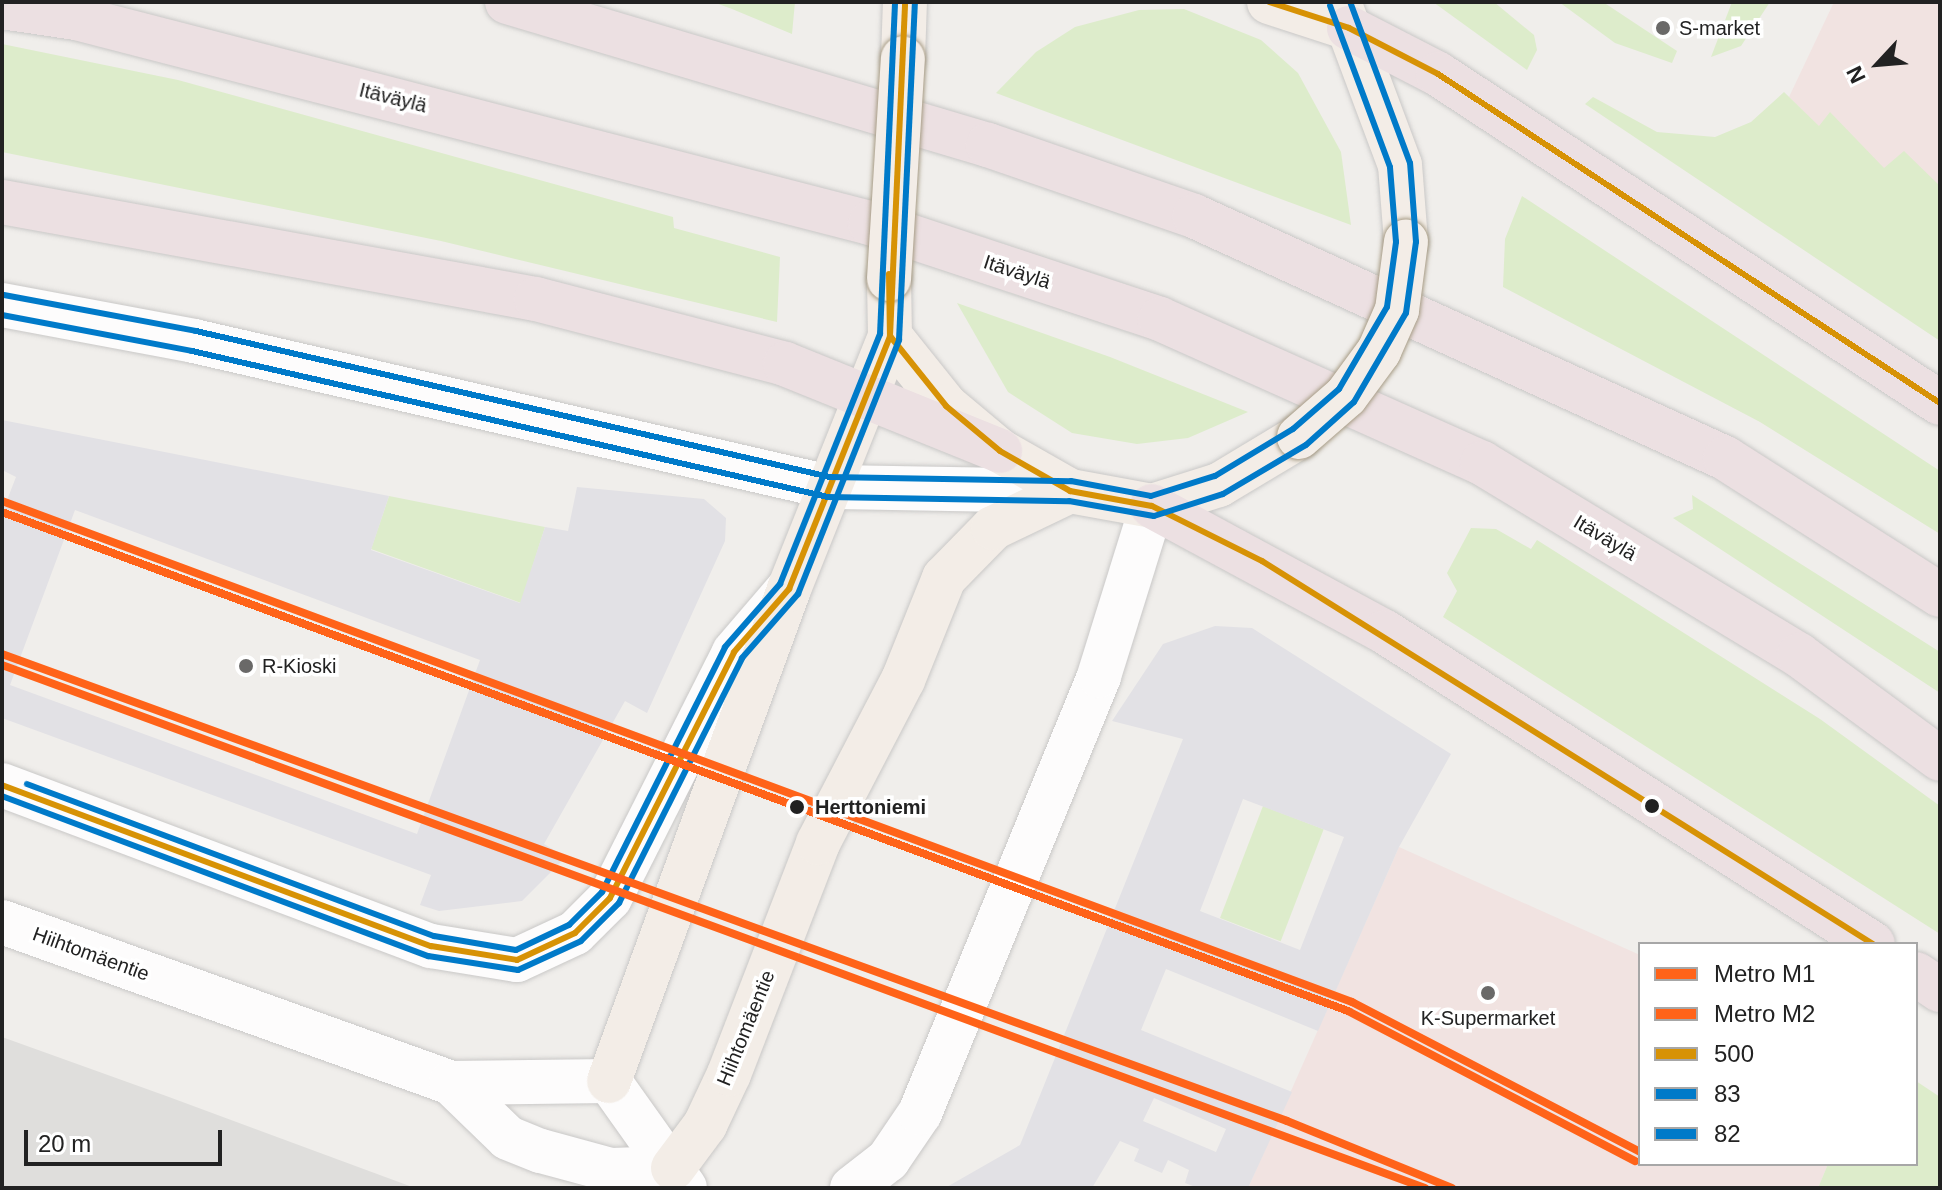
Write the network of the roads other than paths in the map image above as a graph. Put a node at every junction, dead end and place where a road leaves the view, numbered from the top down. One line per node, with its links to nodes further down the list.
1 (507, 2): 16 (highway)
2 (905, 2): 8 (main road, bridge)
3 (1269, 2): 5 (main road)
4 (2, 7): 17 (highway, Itäväylä)
5 (1344, 15): 10 (highway); 14 (main road, bridge)
6 (2, 202): 9 (highway)
7 (2, 305): 12 (street)
8 (890, 336): 9 (main road); 11 (main road)
9 (863, 392): 11 (highway); 12 (main road)
10 (1940, 403)
11 (1000, 451): 13 (main road)
12 (829, 487): 13 (street); 15 (main road)
13 (1070, 491): 14 (main road); 25 (main road, Hiihtomäentie)
14 (1152, 506): 20 (highway); 26 (street)
15 (789, 589): 18 (street); 23 (main road)
16 (1940, 595)
17 (1940, 759)
18 (2, 785)
19 (2, 922): 24 (street, Hiihtomäentie)
20 (1870, 942)
21 (1918, 975): 22 (highway)
22 (1940, 990)
23 (609, 1081): 24 (street, Hiihtomäentie); 25 (street)
24 (451, 1083): 25 (street, Hiihtomäentie)
25 (679, 1178)
26 (852, 1188)

